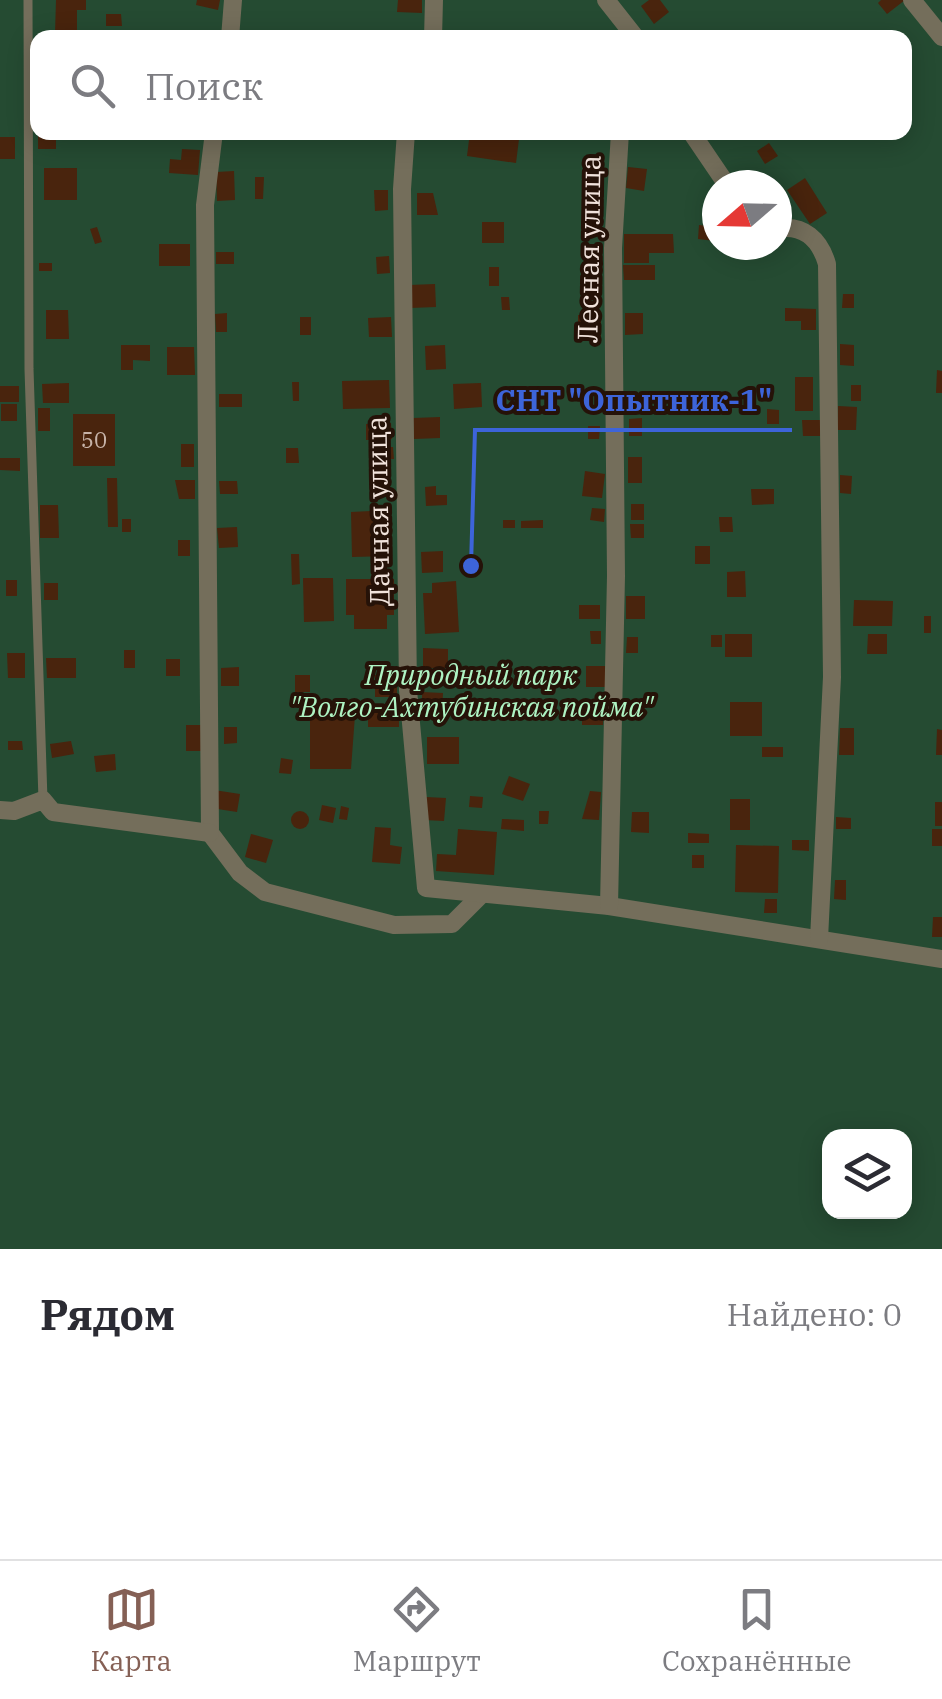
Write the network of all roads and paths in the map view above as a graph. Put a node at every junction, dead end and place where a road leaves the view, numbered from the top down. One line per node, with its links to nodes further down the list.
1 (28, 0): 16 (lane)
2 (234, 0): 6 (street)
3 (434, 0): 7 (street)
4 (606, 0): 8 (street)
5 (912, 0): 9 (street)
6 (231, 30)
7 (433, 30)
8 (629, 30)
9 (942, 37)
10 (213, 140): 18 (street)
11 (405, 140): 19 (street, Дачная улица)
12 (620, 140): 20 (street, Лесная улица)
13 (696, 140): 14 (street)
14 (717, 170)
15 (792, 227): 21 (street)
16 (42, 800): 17 (street); 18 (street)
17 (0, 810)
18 (210, 833): 19 (street)
19 (482, 894): 20 (street)
20 (609, 906): 21 (street)
21 (819, 939): 22 (street)
22 (942, 960)

